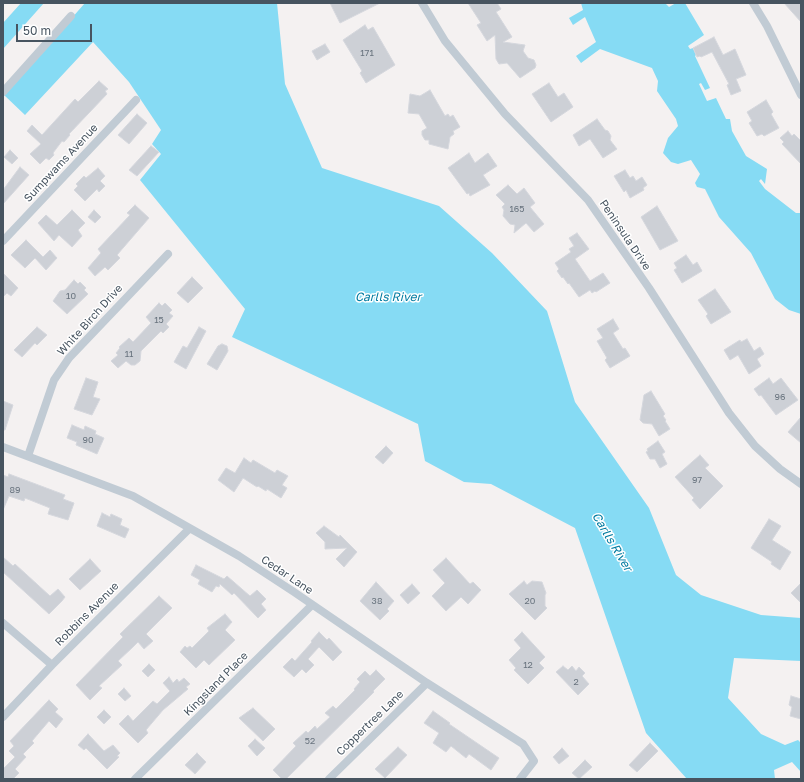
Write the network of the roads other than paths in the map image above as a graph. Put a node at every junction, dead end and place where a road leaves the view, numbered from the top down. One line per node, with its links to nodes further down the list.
1 (422, 3): 11 (street, Peninsula Drive)
2 (753, 3): 5 (street)
3 (71, 16): 4 (street)
4 (3, 92)
5 (801, 95)
6 (136, 100): 7 (street, Sumpwams Avenue)
7 (3, 241)
8 (168, 254): 10 (street, White Birch Drive)
9 (3, 447): 10 (street, Cedar Lane)
10 (28, 456): 12 (street, Cedar Lane)
11 (801, 484)
12 (189, 529): 13 (street, Cedar Lane); 15 (street, Robbins Avenue)
13 (312, 605): 16 (street, Cedar Lane); 18 (street, Kingsland Place)
14 (3, 623): 15 (street)
15 (52, 665): 17 (street, Robbins Avenue)
16 (427, 683): 19 (street, Coppertree Lane); 20 (street, Cedar Lane)
17 (3, 717)
18 (135, 779)
19 (329, 779)
20 (520, 779)

